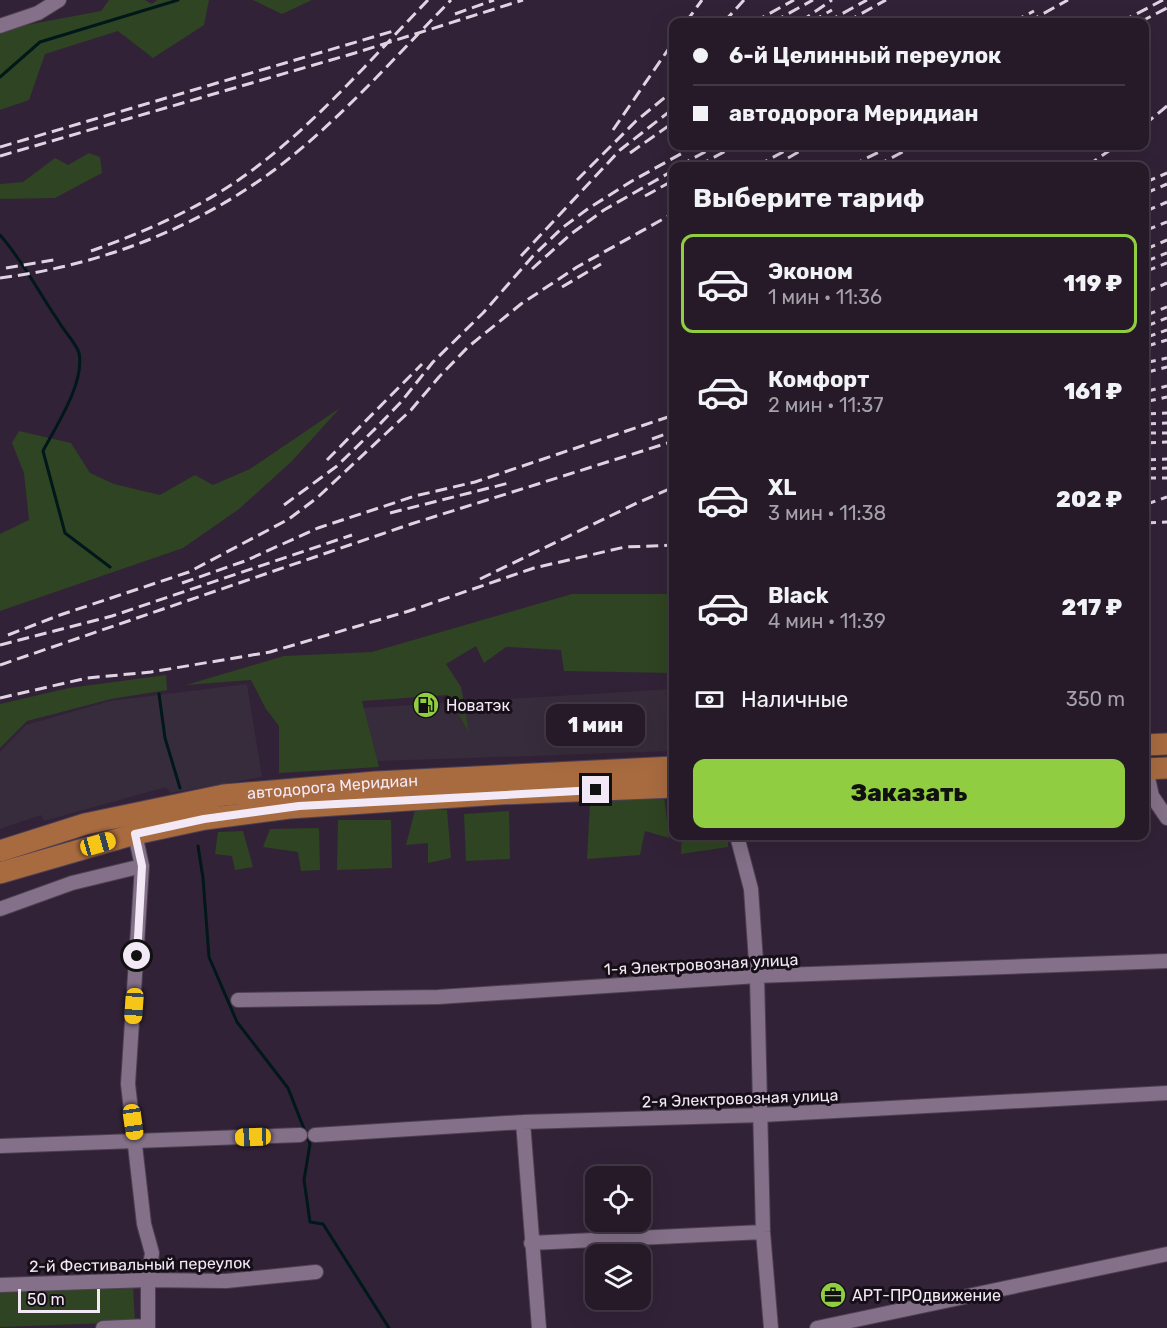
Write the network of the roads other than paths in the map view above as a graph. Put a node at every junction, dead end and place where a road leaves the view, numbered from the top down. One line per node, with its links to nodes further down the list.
1 (58, 0): 2 (street)
2 (0, 26)
3 (1167, 744): 4 (main road)
4 (1149, 745)
5 (669, 767): 8 (main road, автодорога Меридиан)
6 (1153, 769): 9 (street)
7 (669, 787): 10 (main road, автодорога Меридиан)
8 (130, 814): 10 (main road); 12 (main road, автодорога Меридиан)
9 (1167, 818)
10 (135, 834): 13 (street); 14 (main road, автодорога Меридиан)
11 (738, 840): 17 (street)
12 (0, 851)
13 (142, 866): 15 (street); 24 (street)
14 (0, 873)
15 (0, 909)
16 (1167, 961): 17 (street, 1-я Электровозная улица)
17 (757, 976): 18 (street, 1-я Электровозная улица); 20 (street)
18 (238, 1000)
19 (1167, 1093): 20 (street, 2-я Электровозная улица)
20 (761, 1115): 21 (street, 2-я Электровозная улица); 26 (street)
21 (523, 1122): 23 (street, 2-я Электровозная улица); 27 (street)
22 (300, 1135): 24 (street)
23 (315, 1135)
24 (136, 1140): 25 (street); 30 (street)
25 (0, 1146)
26 (763, 1232): 27 (street); 35 (street)
27 (531, 1243): 34 (street)
28 (1167, 1254): 36 (street)
29 (316, 1272): 30 (street, 2-й Фестивальный переулок)
30 (148, 1280): 31 (street, 2-й Фестивальный переулок); 32 (street)
31 (0, 1285)
32 (148, 1327): 33 (street)
33 (103, 1328)
34 (538, 1328)
35 (771, 1328)
36 (817, 1328)

